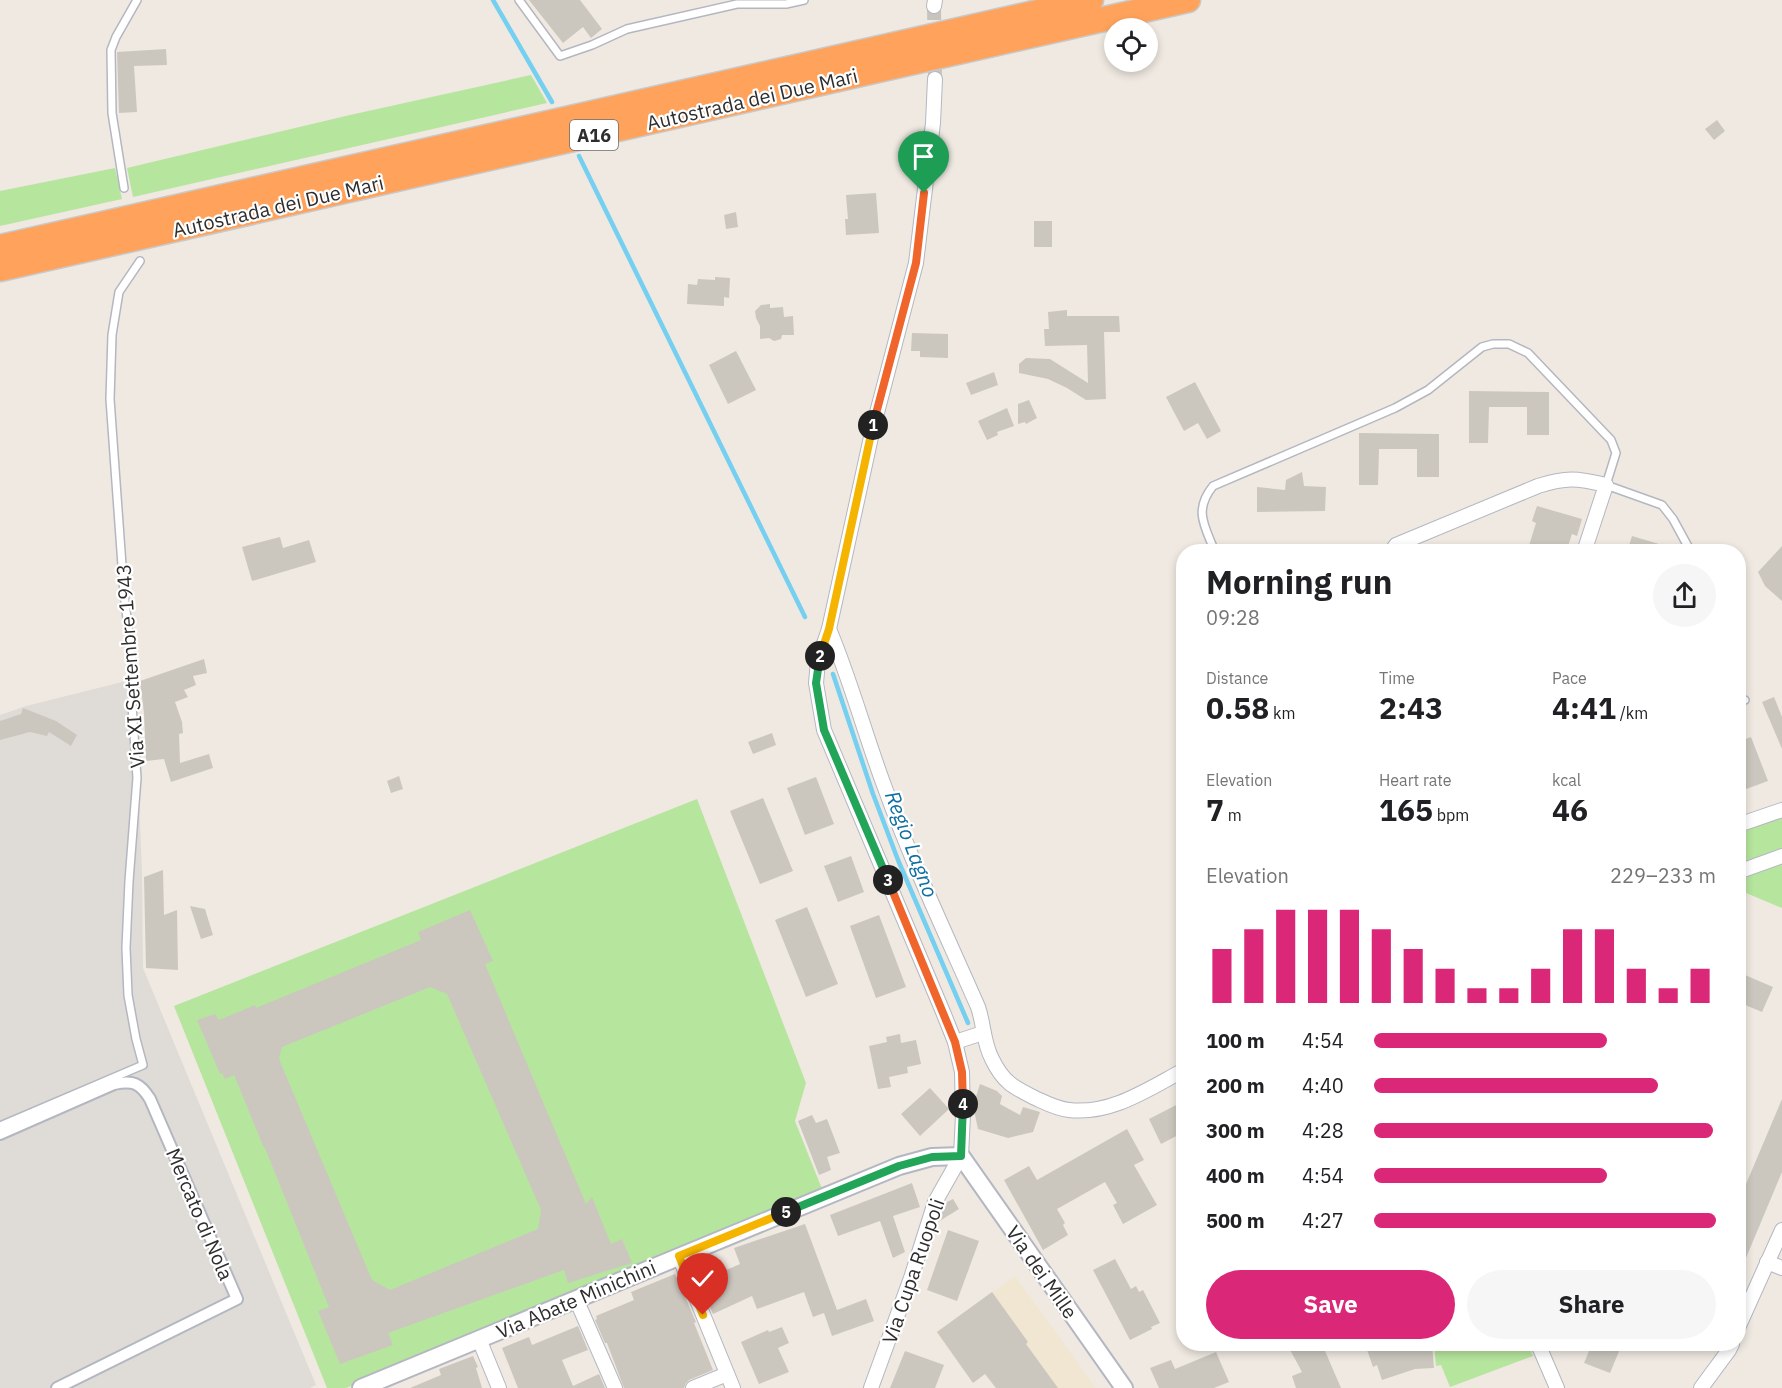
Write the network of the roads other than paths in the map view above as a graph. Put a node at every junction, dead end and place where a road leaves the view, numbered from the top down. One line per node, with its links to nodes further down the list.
1 (137, 0): 7 (lane)
2 (519, 0): 3 (lane)
3 (804, 0)
4 (1091, 0): 8 (highway, Autostrada dei Due Mari / A16)
5 (1188, 0): 10 (highway, Autostrada dei Due Mari / A16)
6 (935, 79): 16 (street)
7 (124, 188)
8 (0, 248)
9 (140, 261): 24 (lane, Via XI Settembre 1943)
10 (0, 269)
11 (1606, 485): 12 (lane); 13 (street); 14 (street); 15 (lane)
12 (1212, 544)
13 (1398, 544)
14 (1587, 544)
15 (1687, 544)
16 (829, 629): 21 (street); 22 (street)
17 (1782, 810): 18 (street)
18 (1746, 822)
19 (1782, 856): 20 (street)
20 (1746, 869)
21 (983, 1033): 22 (street); 23 (street)
22 (955, 1042): 26 (street)
23 (1176, 1074)
24 (0, 1126)
25 (0, 1134): 37 (street, Mercato di Nola)
26 (961, 1156): 28 (street, Via Abate Minichini); 43 (street, Via Cupa Ruopoli); 44 (street, Via dei Mille)
27 (1782, 1230): 29 (street)
28 (679, 1256): 31 (street, Via Abate Minichini); 36 (street)
29 (1767, 1262): 30 (street); 32 (street)
30 (1782, 1268)
31 (576, 1299): 33 (street, Via Abate Minichini); 40 (street)
32 (1746, 1310)
33 (479, 1339): 38 (street, Via Abate Minichini); 39 (street)
34 (1541, 1351): 45 (street)
35 (1728, 1351): 46 (street)
36 (728, 1374): 41 (street); 42 (street)
37 (57, 1388)
38 (361, 1388)
39 (499, 1388)
40 (615, 1388)
41 (693, 1388)
42 (733, 1388)
43 (871, 1388)
44 (1124, 1388)
45 (1557, 1388)
46 (1701, 1388)

